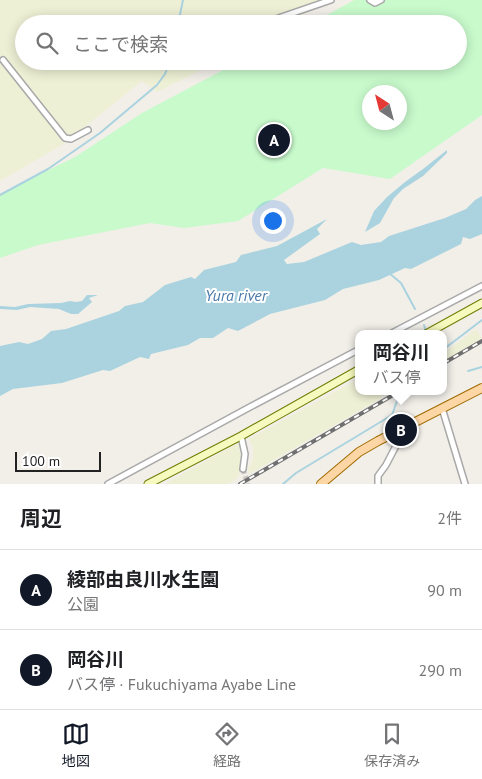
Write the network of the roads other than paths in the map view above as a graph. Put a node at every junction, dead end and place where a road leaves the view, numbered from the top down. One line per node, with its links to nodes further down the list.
1 (331, 0): 4 (street)
2 (370, 0): 3 (street)
3 (382, 0)
4 (288, 15)
5 (3, 60): 6 (street)
6 (88, 130)
7 (482, 286): 9 (street)
8 (482, 303): 10 (street)
9 (398, 330)
10 (433, 330)
11 (355, 352): 18 (street)
12 (355, 372): 16 (street)
13 (481, 390): 14 (main road)
14 (442, 408): 15 (main road); 22 (street)
15 (397, 431): 20 (main road); 21 (street)
16 (241, 436): 17 (street); 19 (street)
17 (244, 469)
18 (108, 484)
19 (148, 484)
20 (321, 484)
21 (378, 484)
22 (465, 484)

